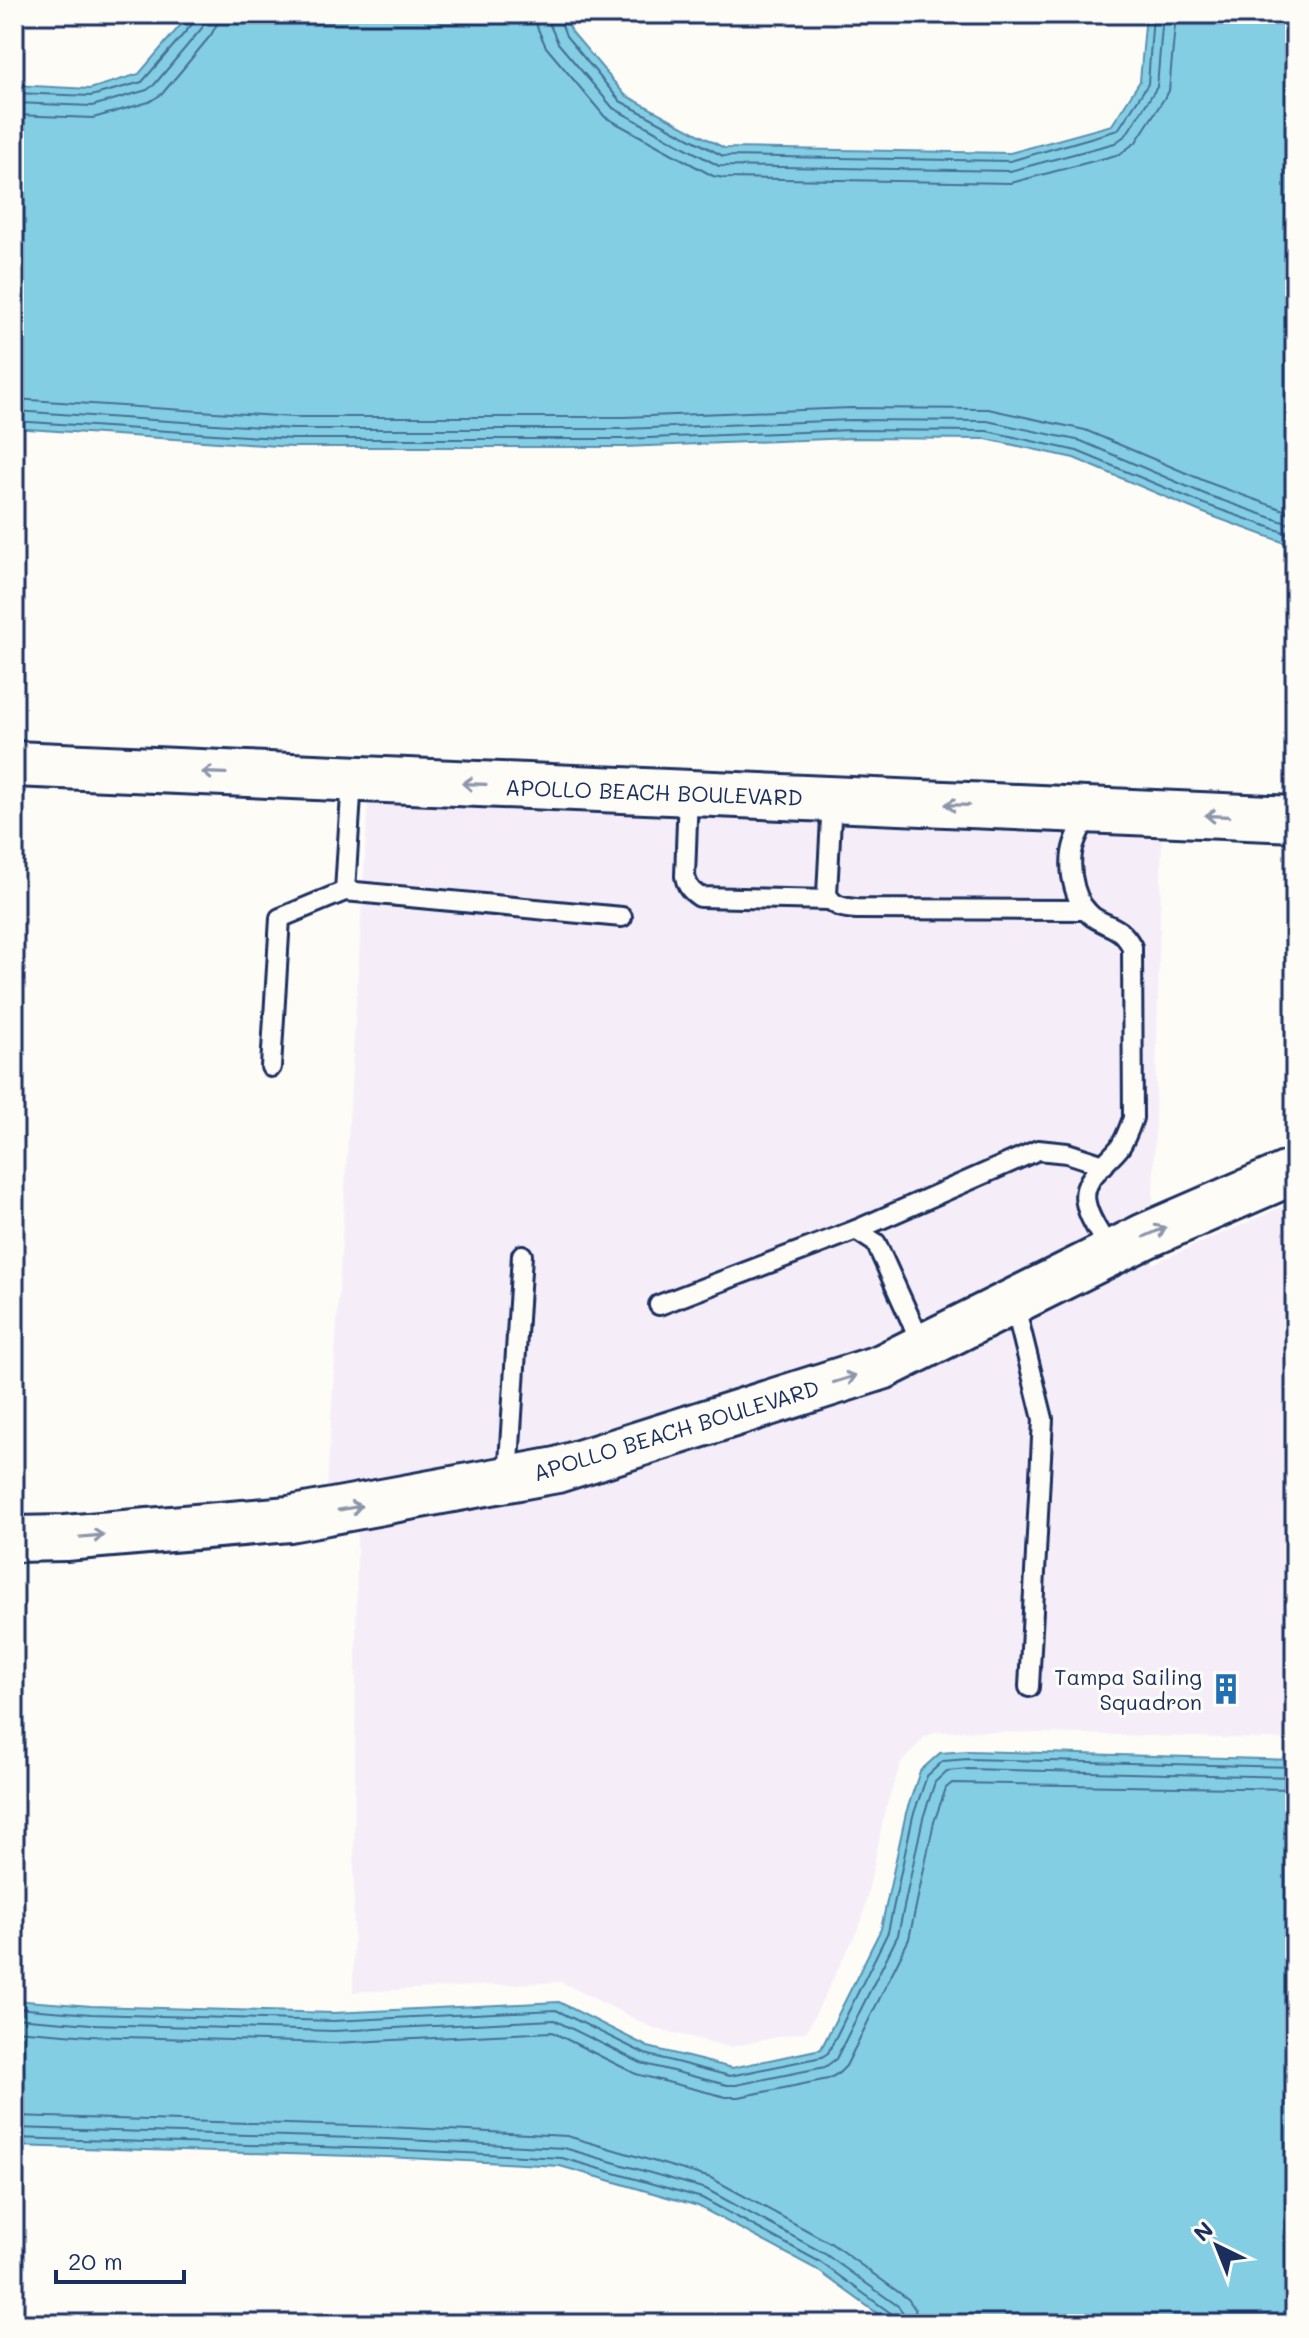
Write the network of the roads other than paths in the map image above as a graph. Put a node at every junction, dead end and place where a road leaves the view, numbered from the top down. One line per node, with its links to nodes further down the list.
1 (14, 764): 2 (main road, APOLLO BEACH BOULEVARD, one-way to 1)
2 (352, 779): 3 (main road, APOLLO BEACH BOULEVARD, one-way to 2); 7 (lane)
3 (688, 793): 4 (main road, APOLLO BEACH BOULEVARD); 8 (lane)
4 (832, 799): 5 (main road, APOLLO BEACH BOULEVARD, one-way to 4); 8 (lane)
5 (1091, 810): 6 (main road, APOLLO BEACH BOULEVARD, one-way to 5); 9 (lane)
6 (1295, 819)
7 (345, 891): 10 (lane); 11 (lane)
8 (830, 900): 9 (lane)
9 (1086, 910): 12 (lane)
10 (622, 917)
11 (271, 1067)
12 (1104, 1165): 14 (lane); 15 (lane)
13 (1295, 1171): 15 (main road, APOLLO BEACH BOULEVARD, one-way to 13)
14 (856, 1230): 18 (lane); 19 (lane)
15 (1112, 1253): 17 (main road, APOLLO BEACH BOULEVARD)
16 (522, 1255): 20 (lane)
17 (1014, 1302): 19 (main road, APOLLO BEACH BOULEVARD); 22 (lane)
18 (659, 1305)
19 (923, 1347): 20 (main road, APOLLO BEACH BOULEVARD, one-way to 19)
20 (508, 1479): 21 (main road, APOLLO BEACH BOULEVARD, one-way to 20)
21 (14, 1539)
22 (1029, 1687)

